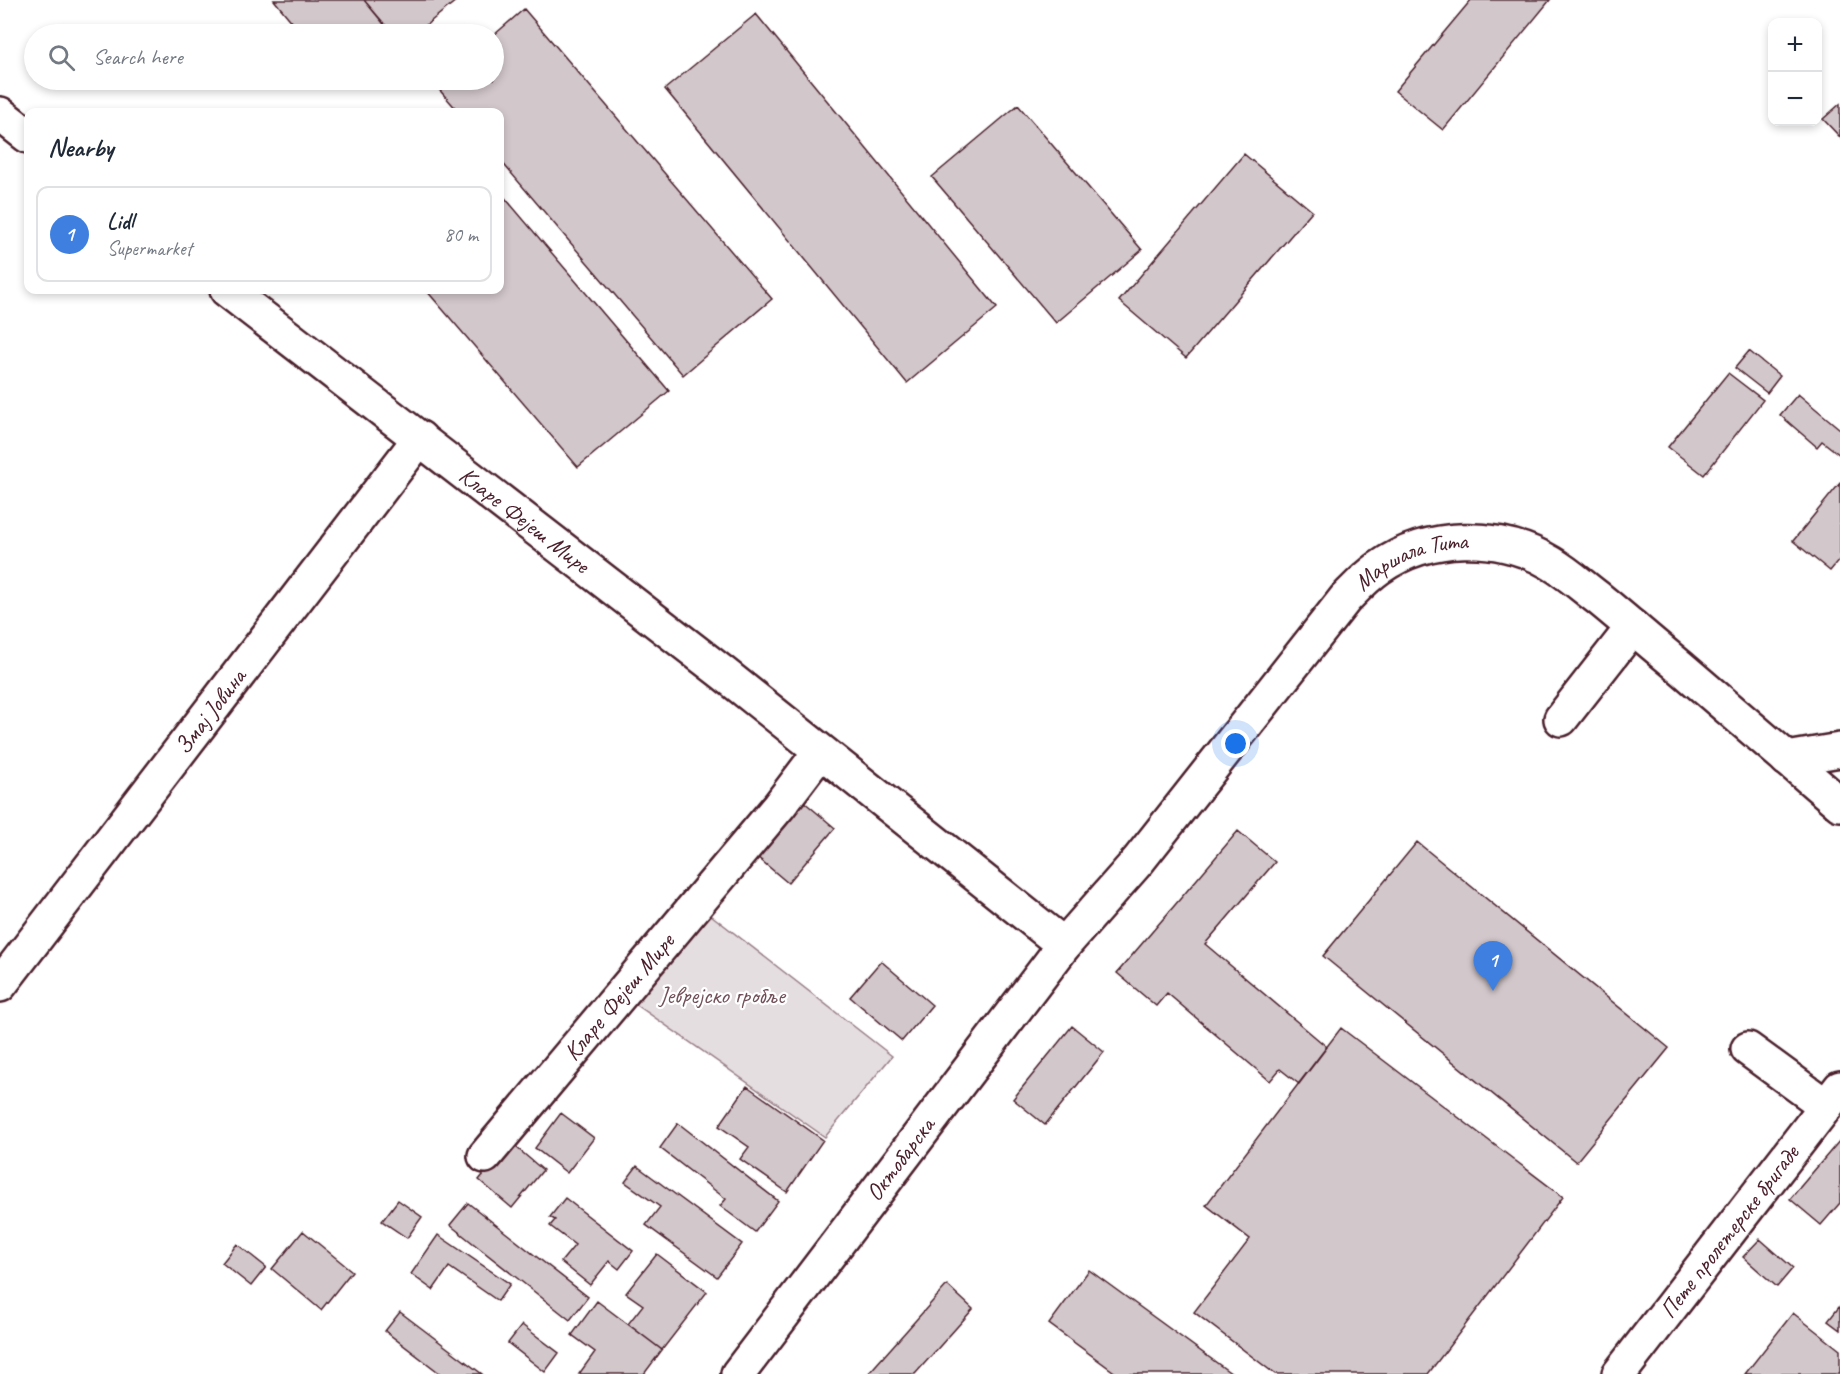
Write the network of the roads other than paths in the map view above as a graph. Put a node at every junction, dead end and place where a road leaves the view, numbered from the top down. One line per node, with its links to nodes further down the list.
1 (232, 294): 2 (street, Кларе Фејеш Мире)
2 (420, 438): 6 (street, Кларе Фејеш Мире); 10 (street, Змај Јовина)
3 (1633, 627): 4 (street); 7 (street, Маршала Тита); 9 (street, Маршала Тита)
4 (1562, 719)
5 (1840, 750): 7 (street)
6 (820, 752): 9 (street, Кларе Фејеш Мире); 13 (street, Кларе Фејеш Мире)
7 (1787, 759): 8 (street, Маршала Тита)
8 (1840, 804)
9 (1065, 945): 14 (street, Октобарска)
10 (0, 985)
11 (1748, 1049): 12 (street)
12 (1833, 1097): 15 (street, Пете пролетерске бригаде)
13 (484, 1156)
14 (738, 1374)
15 (1618, 1374)

